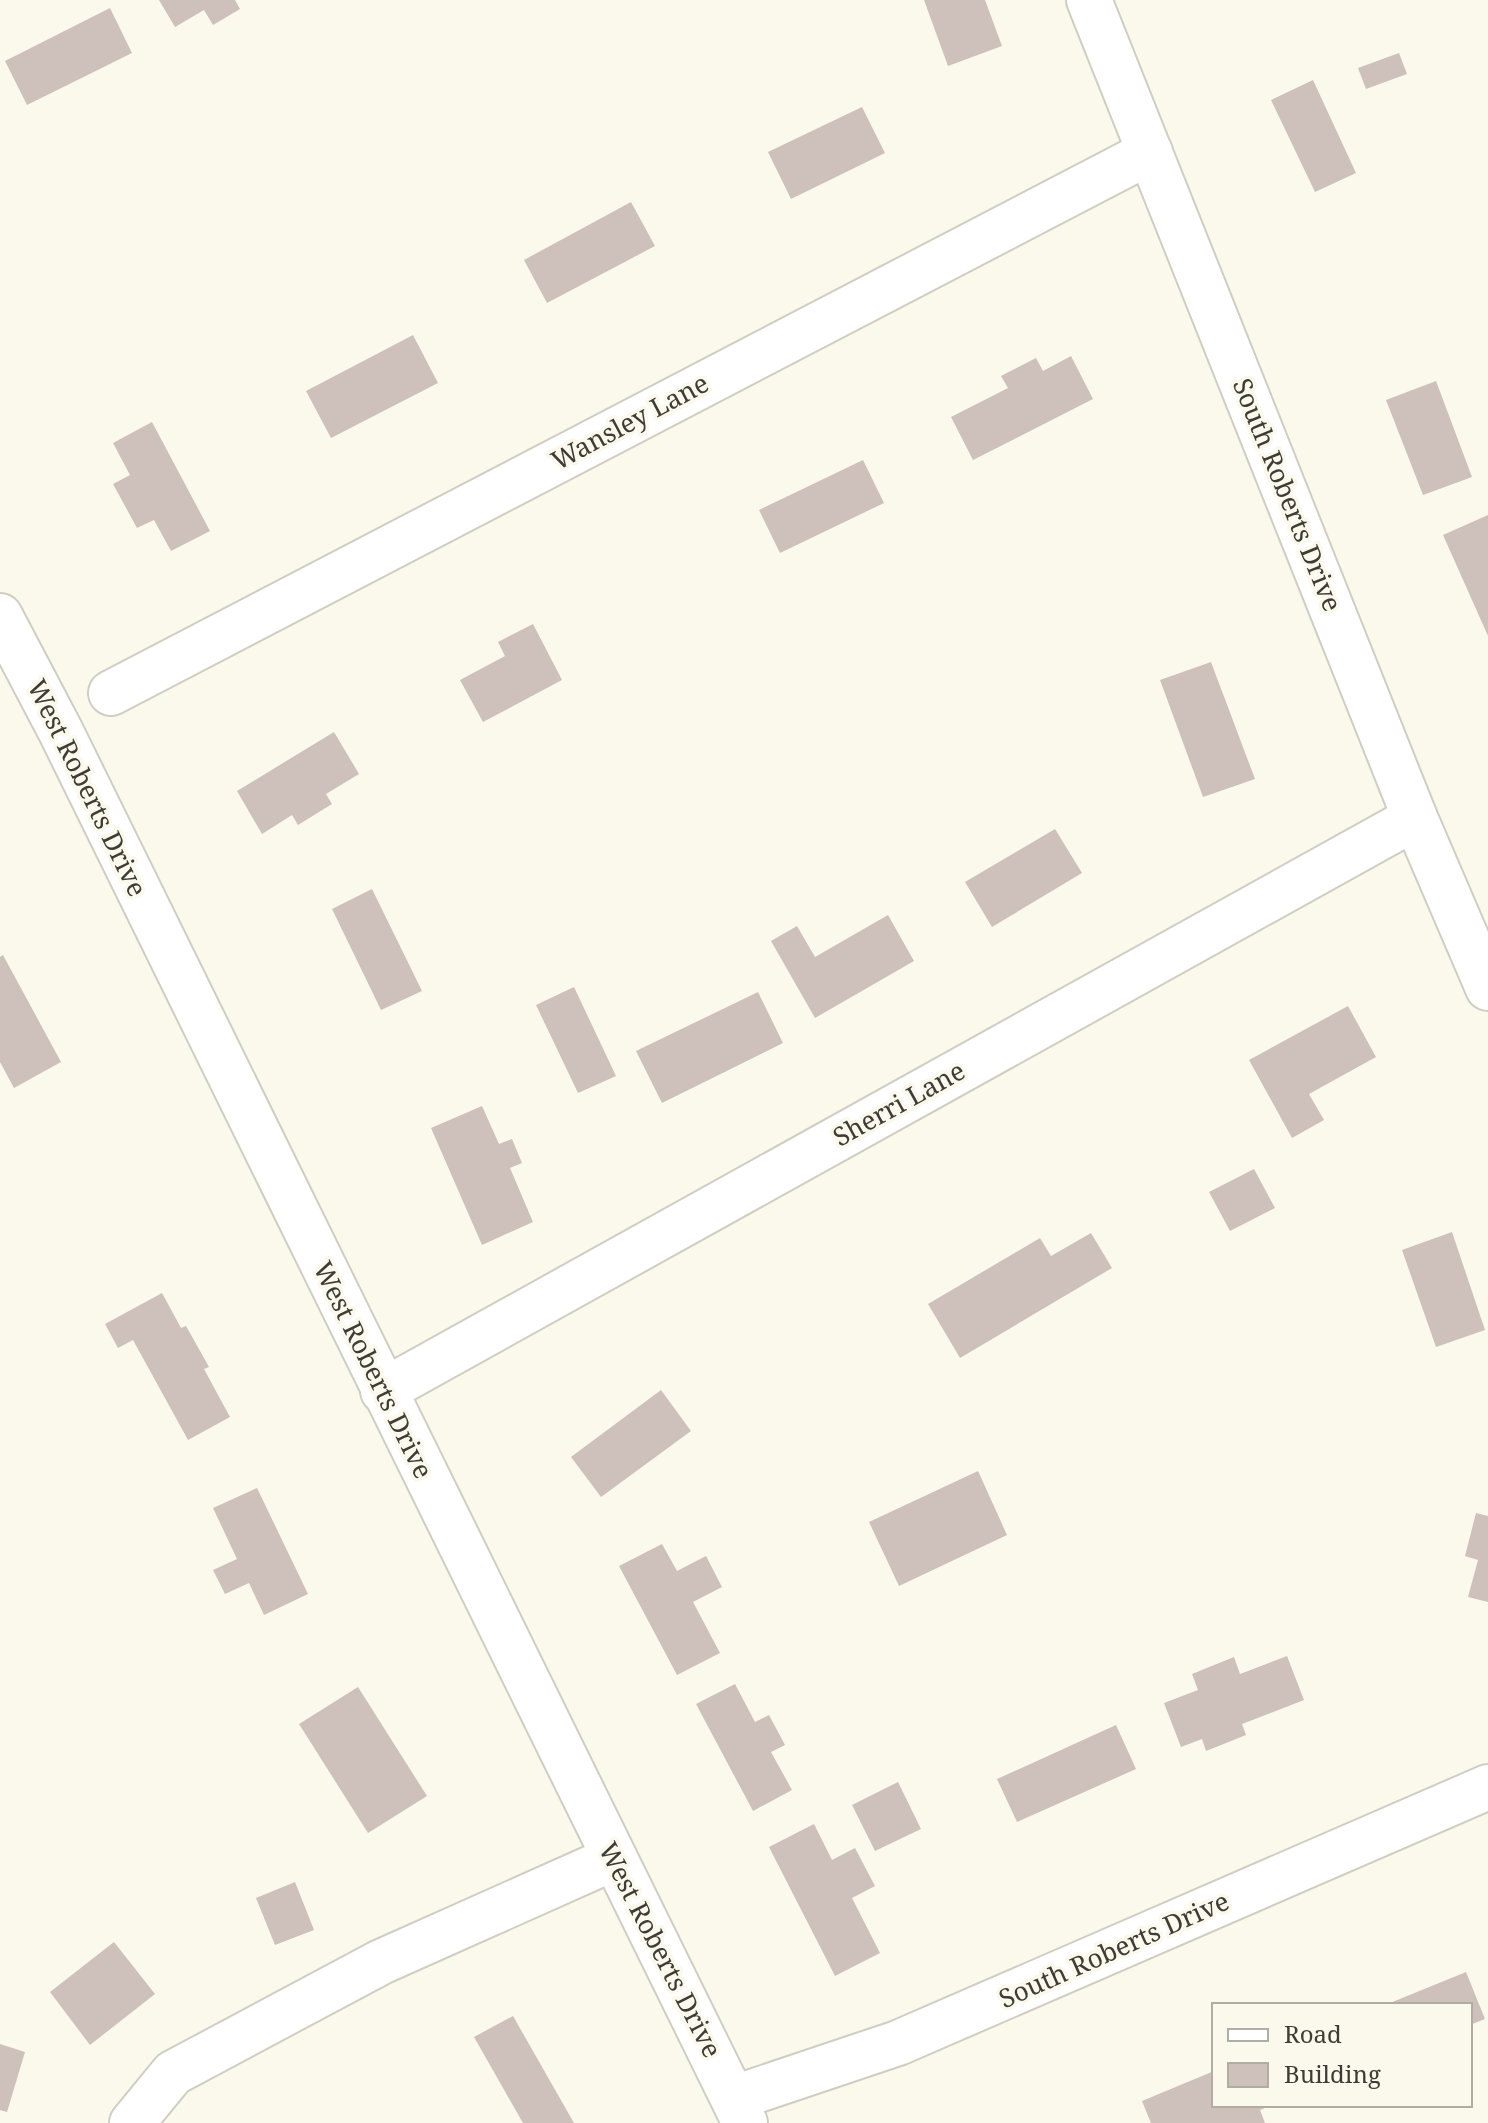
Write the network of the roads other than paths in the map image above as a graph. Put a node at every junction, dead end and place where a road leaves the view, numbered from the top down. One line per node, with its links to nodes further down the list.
1 (1089, 0): 2 (street, South Roberts Drive)
2 (1150, 152): 4 (street, Wansley Lane); 5 (street, South Roberts Drive)
3 (0, 616): 7 (street, West Roberts Drive)
4 (111, 693)
5 (1415, 818): 6 (street, South Roberts Drive); 7 (street, Sherri Lane)
6 (1488, 988)
7 (383, 1391): 9 (street, West Roberts Drive)
8 (1488, 1787): 10 (street, South Roberts Drive)
9 (614, 1858): 10 (street, West Roberts Drive); 11 (street)
10 (740, 2111)
11 (132, 2123)

